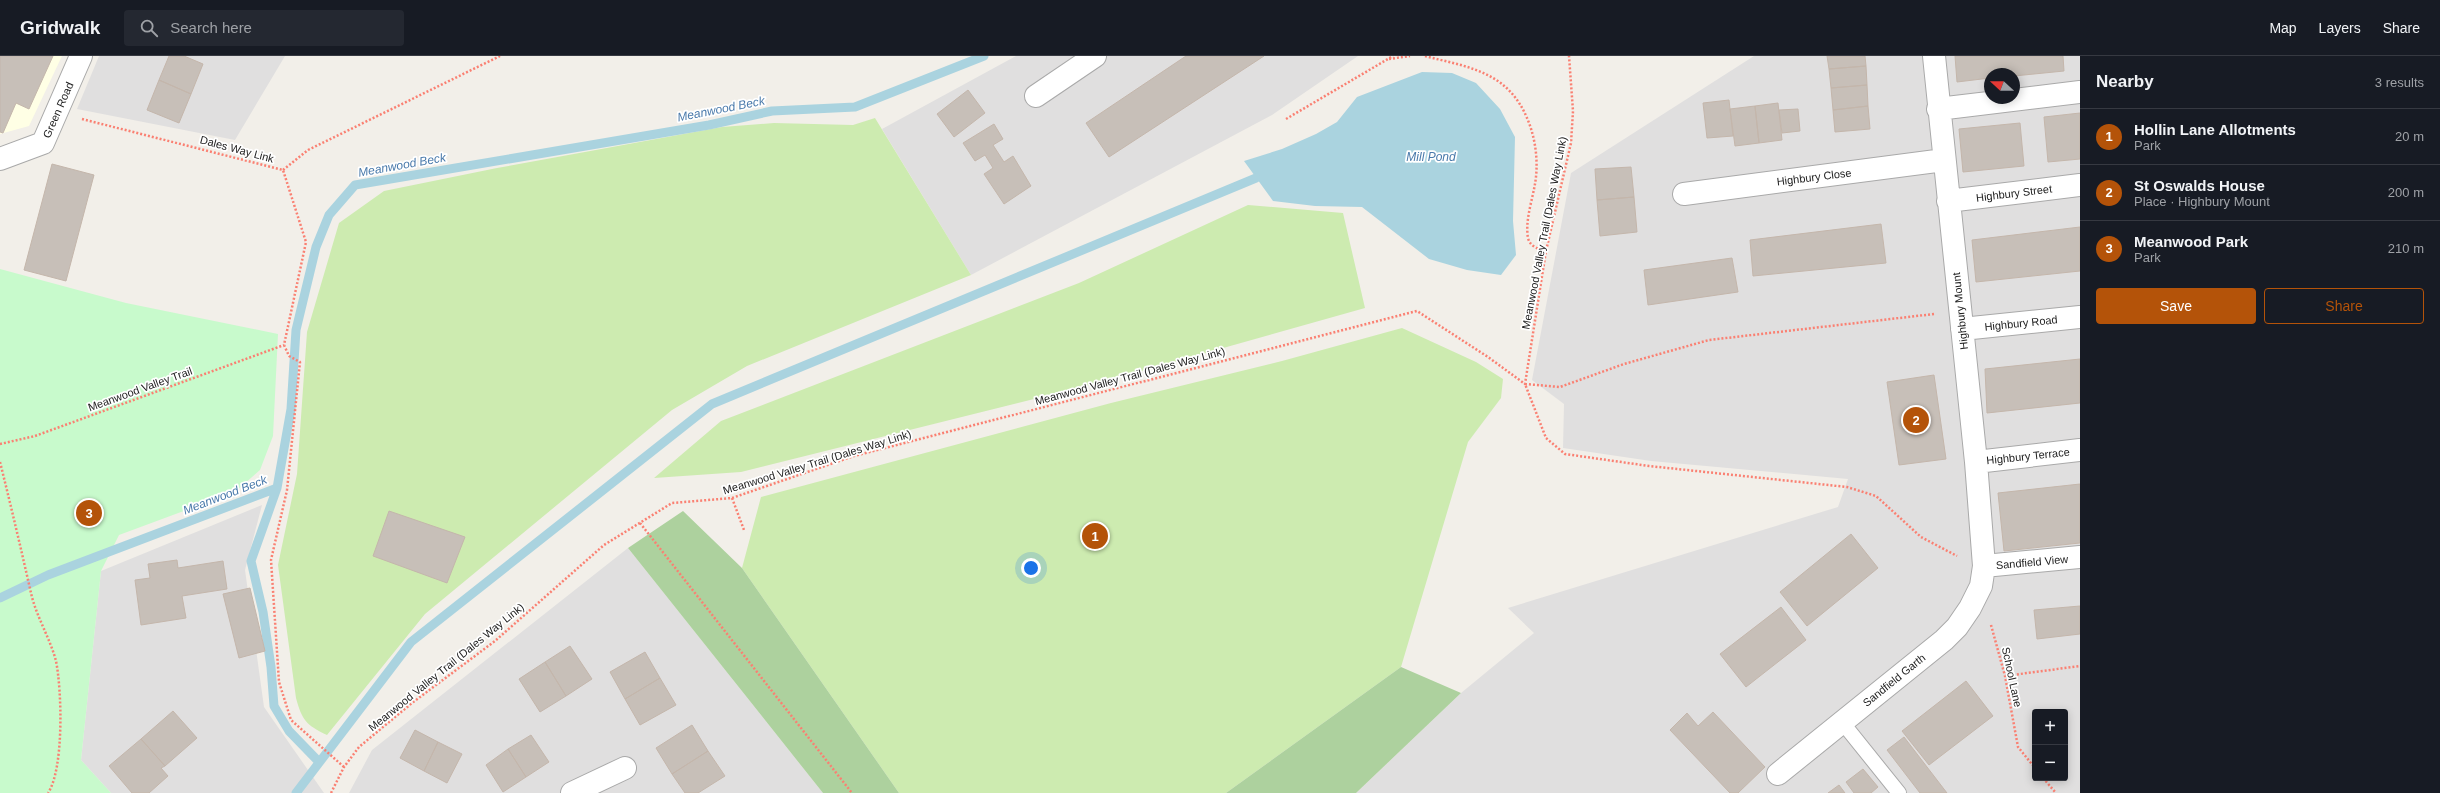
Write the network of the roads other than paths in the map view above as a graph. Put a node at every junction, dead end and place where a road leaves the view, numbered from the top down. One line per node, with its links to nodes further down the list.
1 (80, 56): 7 (street, Green Road)
2 (1095, 56): 5 (street)
3 (1934, 56): 6 (street, Highbury Mount)
4 (2080, 92): 6 (street)
5 (1036, 96)
6 (1938, 109): 8 (street, Highbury Mount)
7 (0, 159)
8 (1944, 160): 10 (street, Highbury Close); 11 (street, Highbury Mount)
9 (2080, 184): 11 (street, Highbury Street)
10 (1684, 194)
11 (1948, 201): 13 (street, Highbury Mount)
12 (2080, 317): 13 (street, Highbury Road)
13 (1961, 320): 15 (street, Highbury Mount)
14 (2080, 450): 15 (street, Highbury Terrace)
15 (1976, 462): 17 (street, Highbury Mount)
16 (2080, 558): 17 (street, Sandfield View)
17 (1982, 576): 18 (street, Sandfield Garth)
18 (1842, 722): 20 (street, Sandfield Garth); 22 (lane)
19 (625, 768): 21 (street)
20 (1778, 774)
21 (572, 793)
22 (1899, 793)

